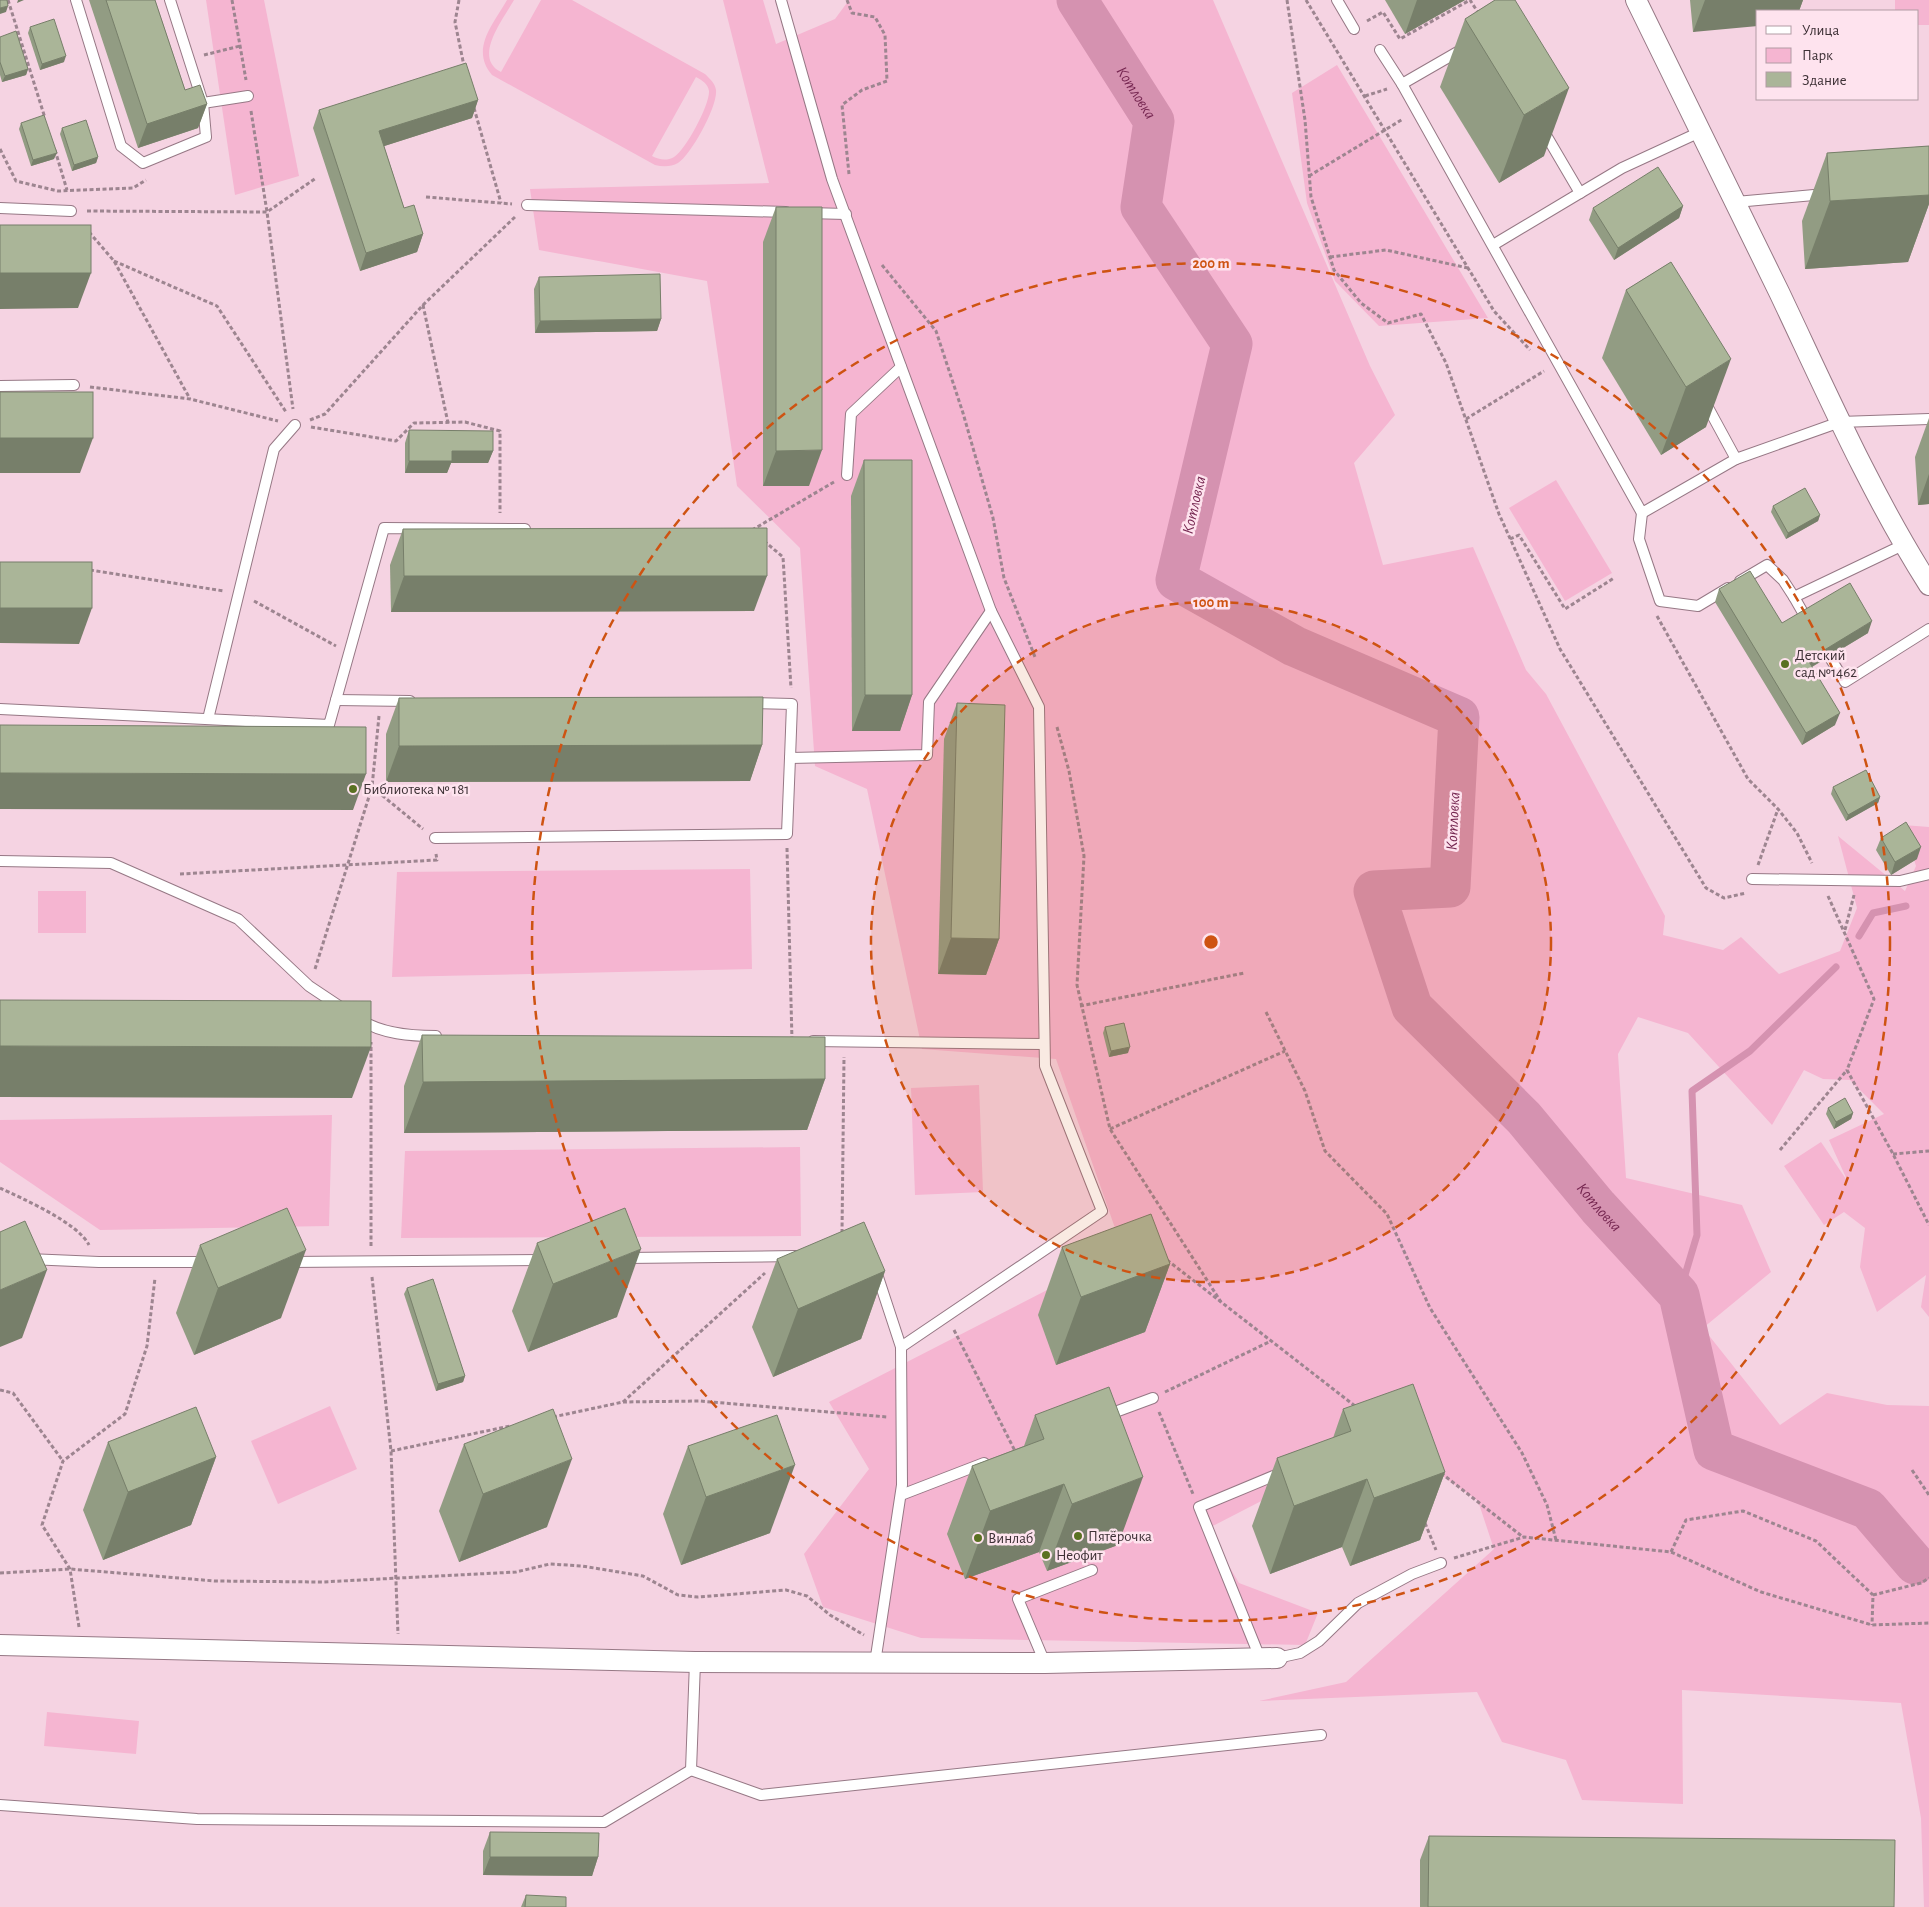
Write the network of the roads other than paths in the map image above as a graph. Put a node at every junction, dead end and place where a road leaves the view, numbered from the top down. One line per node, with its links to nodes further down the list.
1 (76, 0): 11 (lane)
2 (170, 0): 11 (lane)
3 (781, 0): 20 (lane)
4 (1337, 0): 6 (lane)
5 (1636, 0): 13 (street)
6 (1354, 29)
7 (1470, 45): 9 (lane)
8 (1380, 50): 9 (lane)
9 (1402, 84): 21 (lane)
10 (248, 96): 11 (lane)
11 (203, 103)
12 (1536, 118): 14 (lane)
13 (1700, 132): 14 (lane); 16 (street)
14 (1580, 193): 21 (lane)
15 (1834, 194): 16 (lane)
16 (1736, 202): 27 (street)
17 (527, 205): 20 (lane)
18 (0, 208): 19 (lane)
19 (71, 211)
20 (846, 214): 22 (lane)
21 (1492, 245): 31 (lane)
22 (902, 367): 30 (lane); 36 (lane)
23 (74, 385): 24 (lane)
24 (0, 386)
25 (1698, 391): 29 (lane)
26 (1929, 419): 27 (lane)
27 (1840, 422): 29 (lane); 33 (street)
28 (295, 425): 44 (lane)
29 (1736, 459): 31 (lane)
30 (847, 475)
31 (1642, 513): 35 (lane)
32 (538, 529): 40 (lane)
33 (1904, 545): 34 (street); 35 (lane)
34 (1929, 585)
35 (1794, 597): 37 (lane)
36 (991, 610): 45 (lane); 52 (lane)
37 (1806, 618)
38 (1929, 629): 39 (lane)
39 (1829, 656)
40 (336, 700): 41 (lane); 44 (lane)
41 (419, 701)
42 (743, 703): 45 (lane)
43 (0, 709): 44 (lane)
44 (208, 719)
45 (790, 758): 46 (lane)
46 (435, 838)
47 (0, 861): 50 (lane)
48 (1929, 874): 49 (lane)
49 (1752, 879)
50 (442, 1036)
51 (792, 1040): 52 (lane)
52 (1044, 1044): 60 (lane)
53 (803, 1256): 55 (lane)
54 (20, 1258): 57 (lane)
55 (617, 1259)
56 (558, 1260): 58 (lane)
57 (215, 1262)
58 (273, 1262)
59 (874, 1264): 60 (lane)
60 (901, 1347): 65 (lane)
61 (1154, 1398): 62 (lane)
62 (1098, 1419)
63 (1016, 1451): 65 (lane)
64 (1289, 1469): 69 (lane)
65 (901, 1495): 71 (lane)
66 (1441, 1563): 69 (lane)
67 (1092, 1570): 72 (lane)
68 (0, 1645): 70 (street)
69 (1268, 1658): 72 (street)
70 (695, 1662): 71 (street); 74 (lane)
71 (875, 1663): 72 (street)
72 (1045, 1663)
73 (1321, 1735): 74 (lane)
74 (691, 1770): 75 (lane)
75 (0, 1805)

